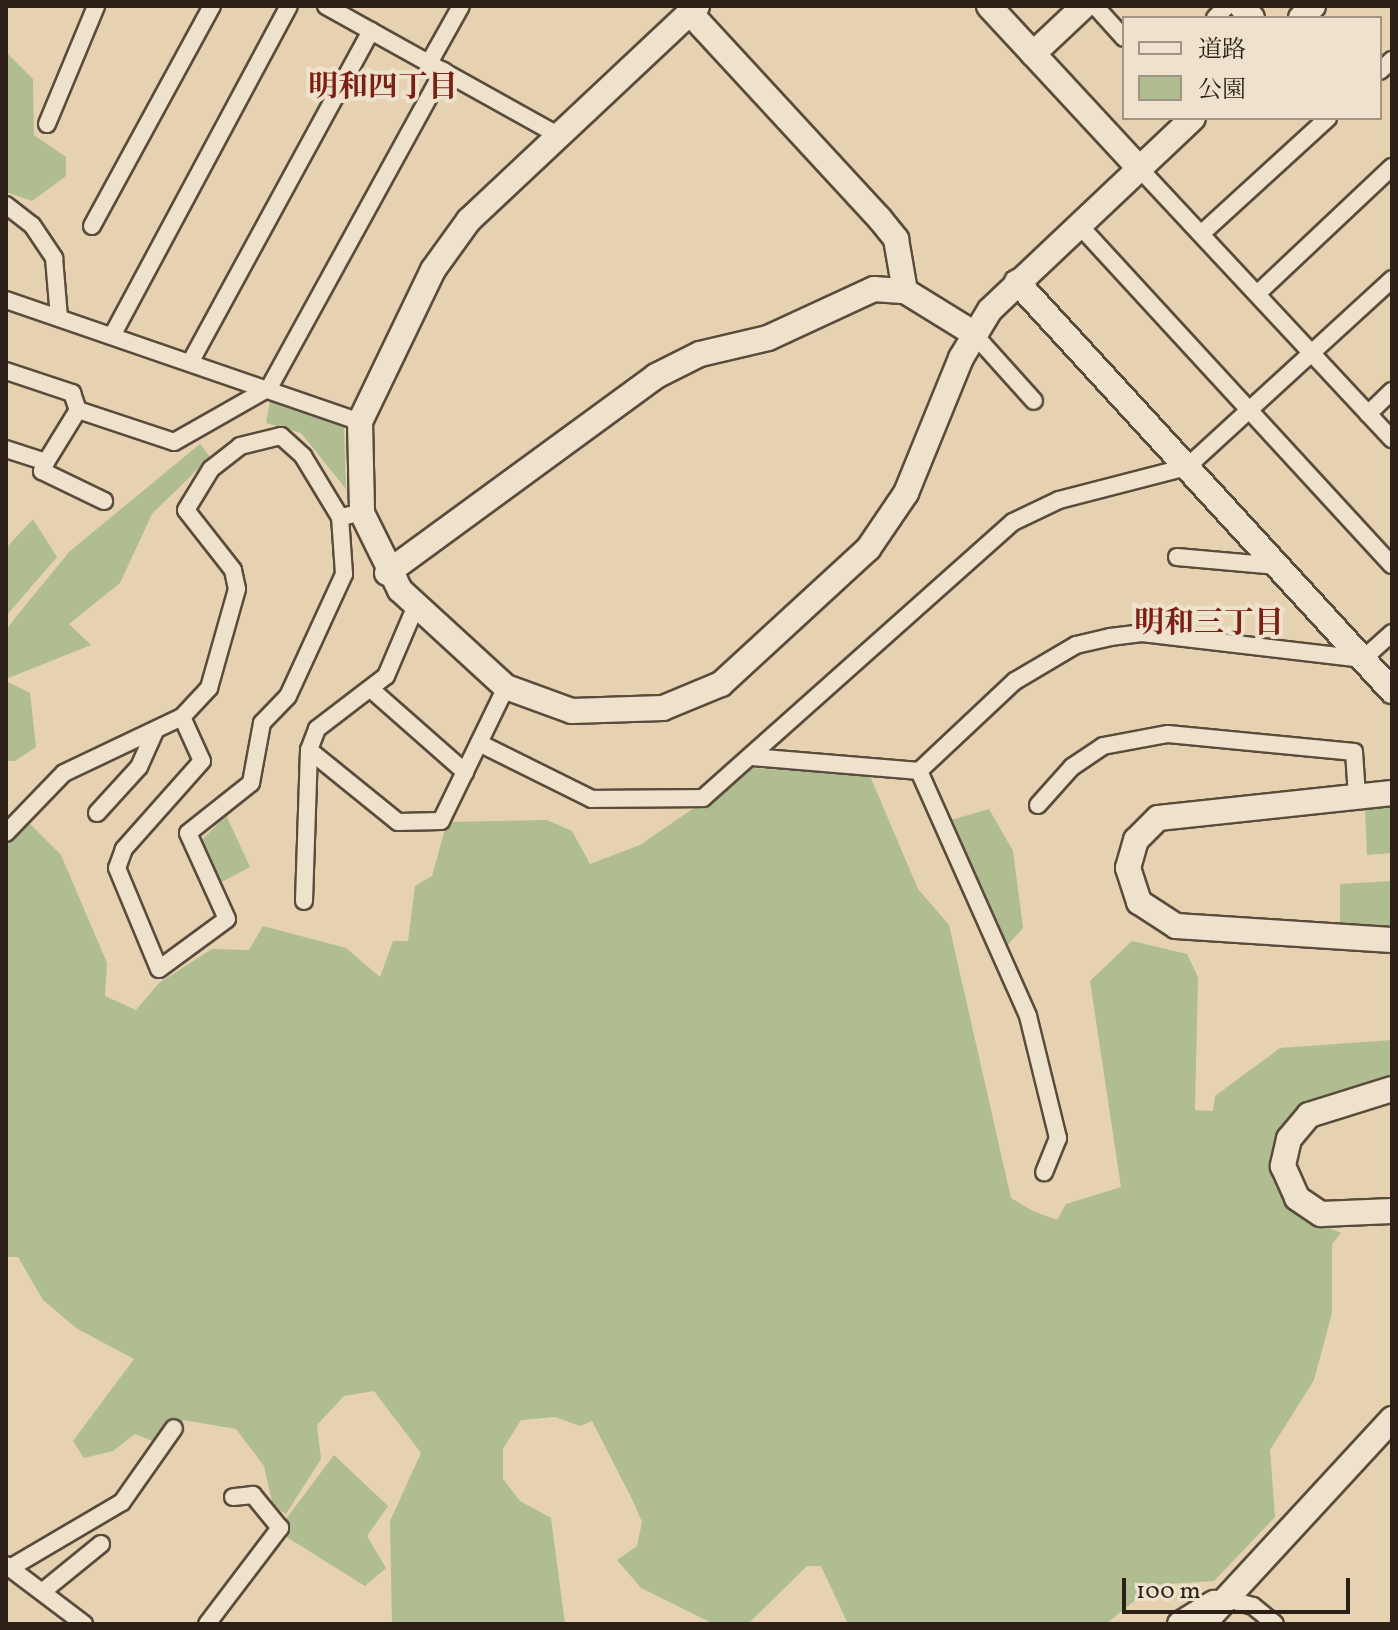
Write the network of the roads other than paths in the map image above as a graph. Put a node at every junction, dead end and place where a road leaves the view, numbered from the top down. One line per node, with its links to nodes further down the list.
1 (96, 6): 16 (street)
2 (212, 6): 22 (street)
3 (289, 6): 31 (street)
4 (326, 6): 10 (street)
5 (461, 6): 13 (street)
6 (989, 6): 12 (street)
7 (1084, 6): 12 (street)
8 (1095, 6): 11 (street)
9 (693, 10): 17 (street); 26 (street)
10 (371, 31): 13 (street); 33 (street)
11 (1122, 36)
12 (1033, 54): 19 (street)
13 (436, 67): 17 (street); 35 (street)
14 (1191, 120): 19 (street)
15 (1326, 120): 23 (street)
16 (47, 124)
17 (558, 135): 41 (street)
18 (1392, 167): 27 (street)
19 (1139, 168): 21 (street); 23 (street)
20 (6, 205): 29 (street)
21 (1079, 225): 25 (street); 39 (street)
22 (92, 226)
23 (1201, 234): 27 (street)
24 (1392, 279): 32 (street)
25 (1017, 282): 30 (street); 45 (street)
26 (905, 291): 30 (street); 51 (street)
27 (1257, 294): 32 (street)
28 (6, 300): 29 (street)
29 (59, 317): 31 (street)
30 (973, 333): 37 (street); 55 (street)
31 (113, 334): 33 (street)
32 (1312, 354): 39 (street); 40 (street)
33 (191, 361): 35 (street)
34 (6, 371): 38 (street)
35 (269, 388): 38 (street); 41 (street)
36 (1392, 391): 40 (street)
37 (1034, 401)
38 (78, 410): 44 (street)
39 (1249, 412): 45 (street); 49 (street)
40 (1368, 414): 42 (street)
41 (360, 422): 47 (street)
42 (1392, 439)
43 (6, 449): 44 (street)
44 (46, 462): 46 (street)
45 (1187, 467): 50 (street); 62 (street)
46 (104, 501)
47 (351, 515): 51 (street); 58 (street); 58 (street)
48 (1177, 557): 50 (street)
49 (1392, 565)
50 (1278, 566): 54 (street)
51 (387, 573): 52 (street)
52 (415, 608): 55 (street); 56 (street)
53 (1392, 633): 54 (street)
54 (1363, 659): 57 (street); 63 (street)
55 (506, 687): 60 (street)
56 (373, 691): 61 (street); 64 (street)
57 (1392, 691)
58 (182, 717): 59 (street)
59 (155, 731): 68 (street); 69 (street)
60 (479, 743): 62 (street); 64 (street)
61 (309, 750): 64 (street); 70 (street)
62 (752, 757): 63 (street)
63 (919, 771): 73 (street)
64 (465, 772)
65 (1392, 793): 66 (street)
66 (1357, 796): 67 (street); 71 (street)
67 (1038, 805)
68 (97, 813)
69 (6, 833)
70 (304, 901)
71 (1392, 940)
72 (1392, 1089): 74 (street)
73 (1044, 1172)
74 (1392, 1211)
75 (1392, 1419): 81 (street)
76 (174, 1428): 79 (street)
77 (233, 1497): 83 (street)
78 (101, 1544): 80 (street)
79 (8, 1566): 80 (street)
80 (42, 1592): 82 (street)
81 (1223, 1598): 84 (street); 85 (street); 86 (street)
82 (84, 1624)
83 (207, 1624)
84 (1180, 1624)
85 (1203, 1624)
86 (1275, 1624)

